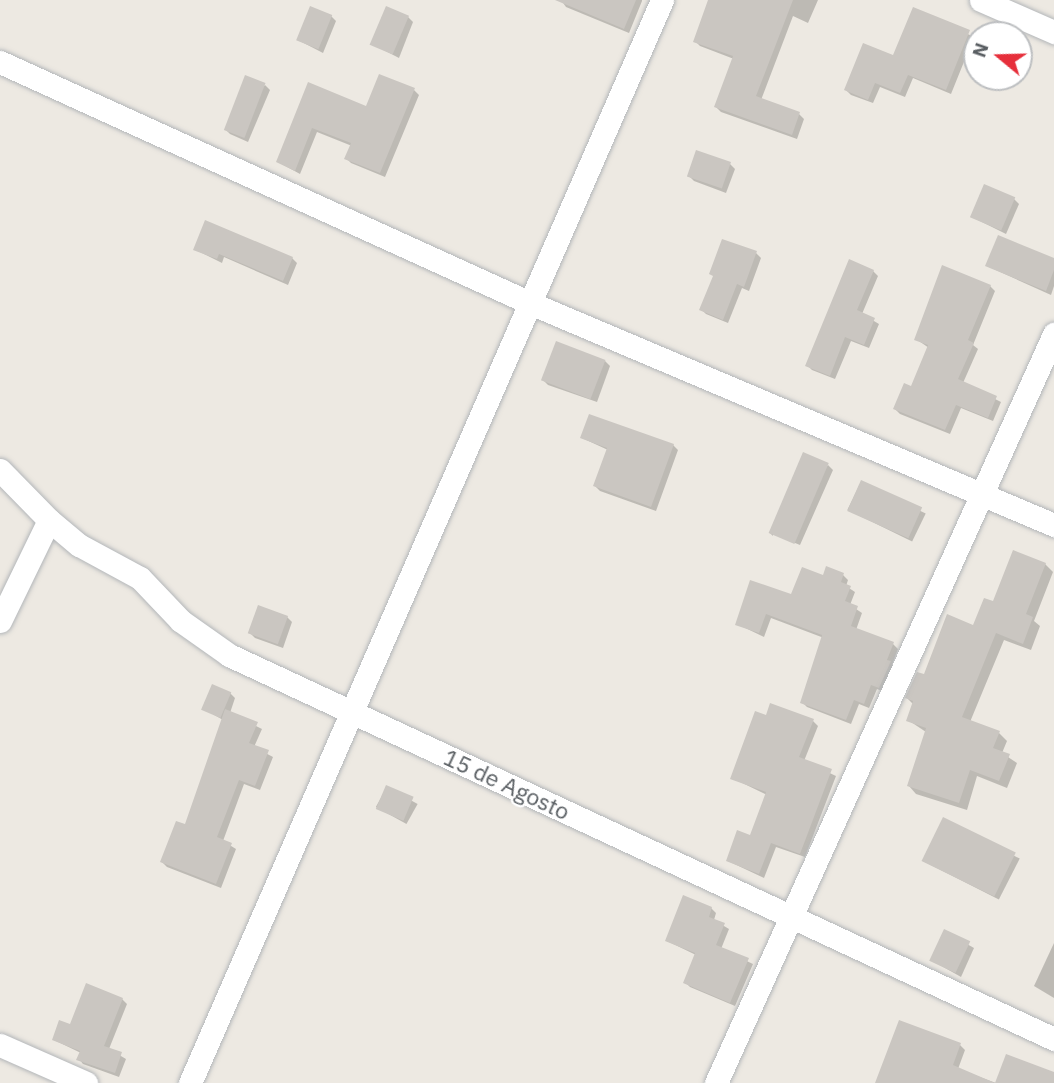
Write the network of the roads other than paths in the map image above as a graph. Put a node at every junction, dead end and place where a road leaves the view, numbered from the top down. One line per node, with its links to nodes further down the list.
1 (662, 0): 5 (street)
2 (981, 0): 3 (street)
3 (1054, 32)
4 (0, 62): 5 (street)
5 (530, 303): 8 (street); 12 (street)
6 (1054, 334): 8 (street)
7 (0, 470): 9 (street, 15 de Agosto)
8 (982, 492): 10 (street); 13 (street)
9 (49, 520): 11 (street); 12 (street, 15 de Agosto)
10 (1054, 525)
11 (0, 621)
12 (352, 711): 13 (street, 15 de Agosto); 17 (street)
13 (790, 918): 14 (street, 15 de Agosto); 18 (street)
14 (1054, 1039)
15 (0, 1045): 16 (street)
16 (86, 1083)
17 (190, 1083)
18 (716, 1083)

